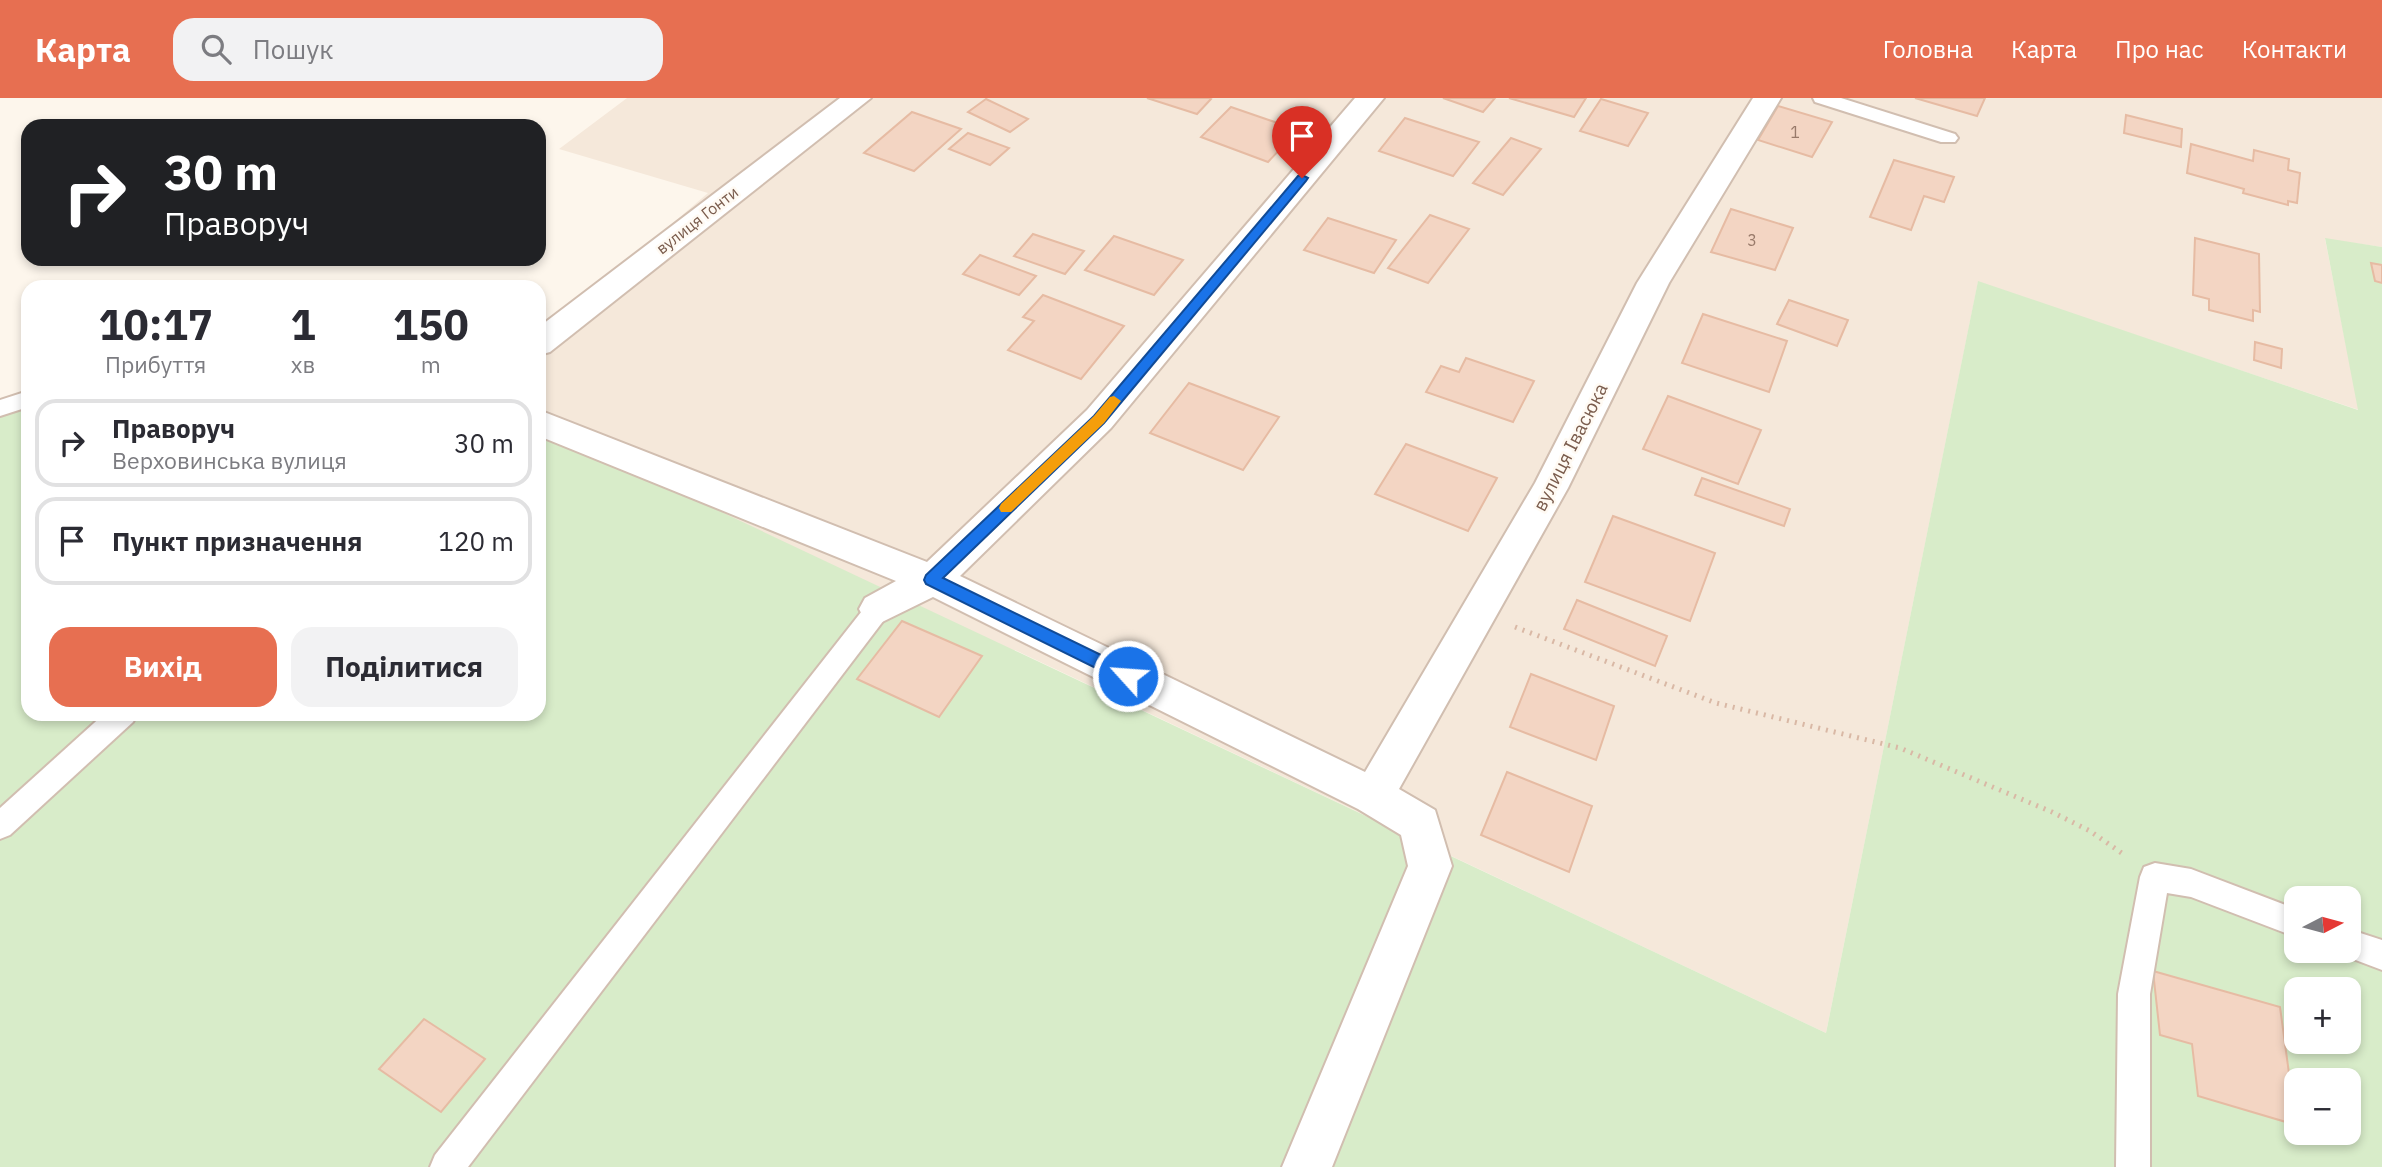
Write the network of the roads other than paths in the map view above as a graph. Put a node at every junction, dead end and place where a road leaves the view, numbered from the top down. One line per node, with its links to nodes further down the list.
1 (857, 98): 6 (street, вулиця Гонти)
2 (1370, 98): 10 (street)
3 (1767, 98): 13 (street, вулиця Івасюка)
4 (1822, 98): 5 (lane)
5 (1948, 138)
6 (546, 339)
7 (21, 402): 8 (lane)
8 (0, 408)
9 (546, 425): 10 (street)
10 (932, 580): 11 (street); 13 (street)
11 (878, 609): 18 (lane)
12 (115, 721): 14 (lane)
13 (1373, 796): 19 (street)
14 (0, 826)
15 (2284, 918): 20 (lane)
16 (2361, 948): 17 (lane)
17 (2382, 955)
18 (447, 1167)
19 (1307, 1167)
20 (2133, 1167)

